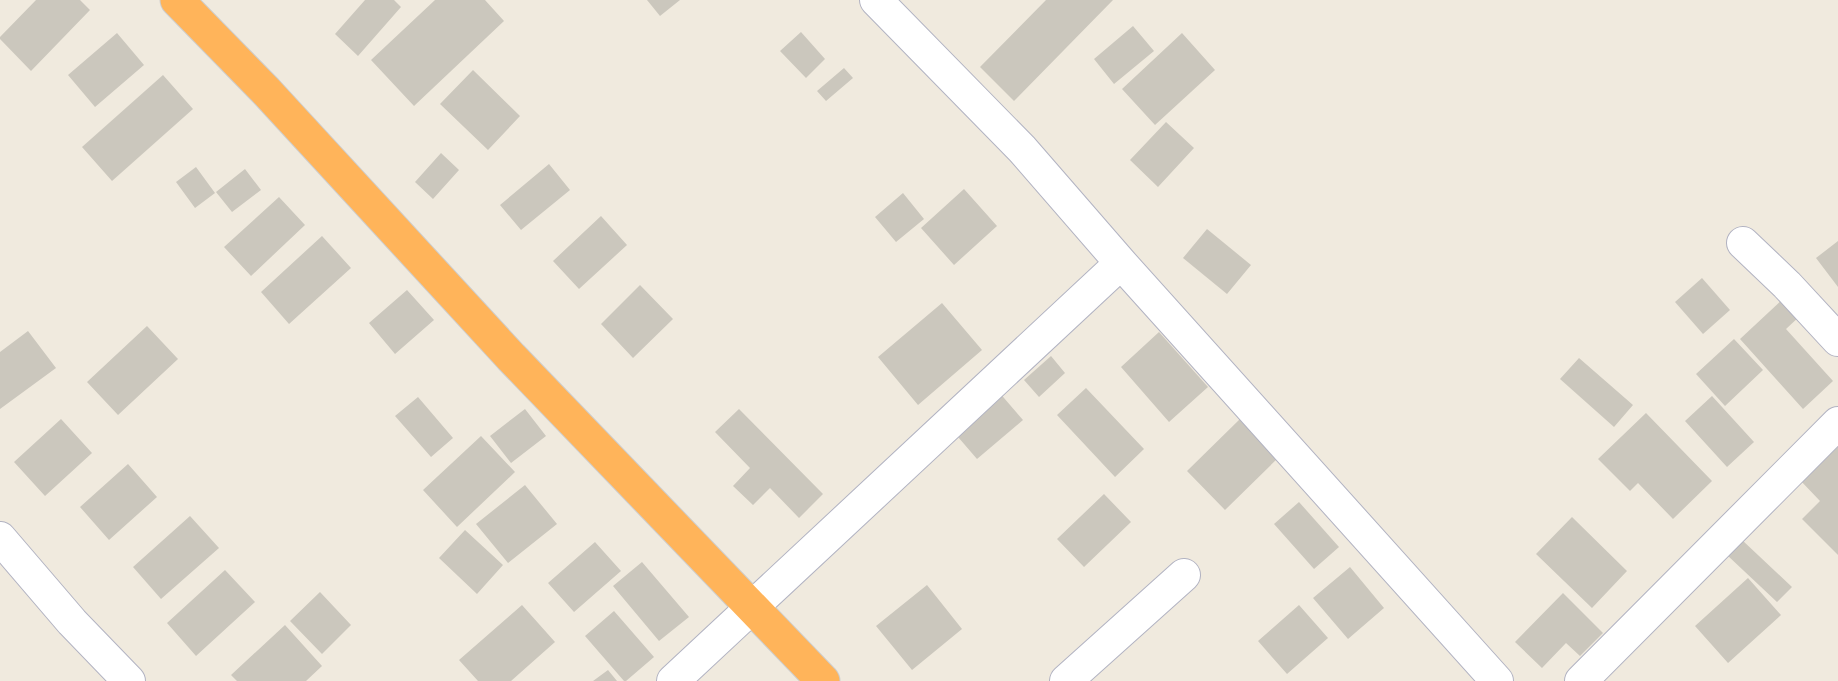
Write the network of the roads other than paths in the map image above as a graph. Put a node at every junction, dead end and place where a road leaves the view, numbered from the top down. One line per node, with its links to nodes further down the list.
1 (177, 0): 9 (highway)
2 (876, 0): 4 (street)
3 (1743, 243): 5 (street)
4 (1121, 263): 9 (street); 14 (street)
5 (1838, 340)
6 (1838, 423): 15 (street)
7 (0, 538): 10 (street)
8 (1184, 575): 13 (street)
9 (753, 607): 11 (street); 12 (highway)
10 (129, 681)
11 (673, 681)
12 (824, 681)
13 (1066, 681)
14 (1497, 681)
15 (1581, 681)

